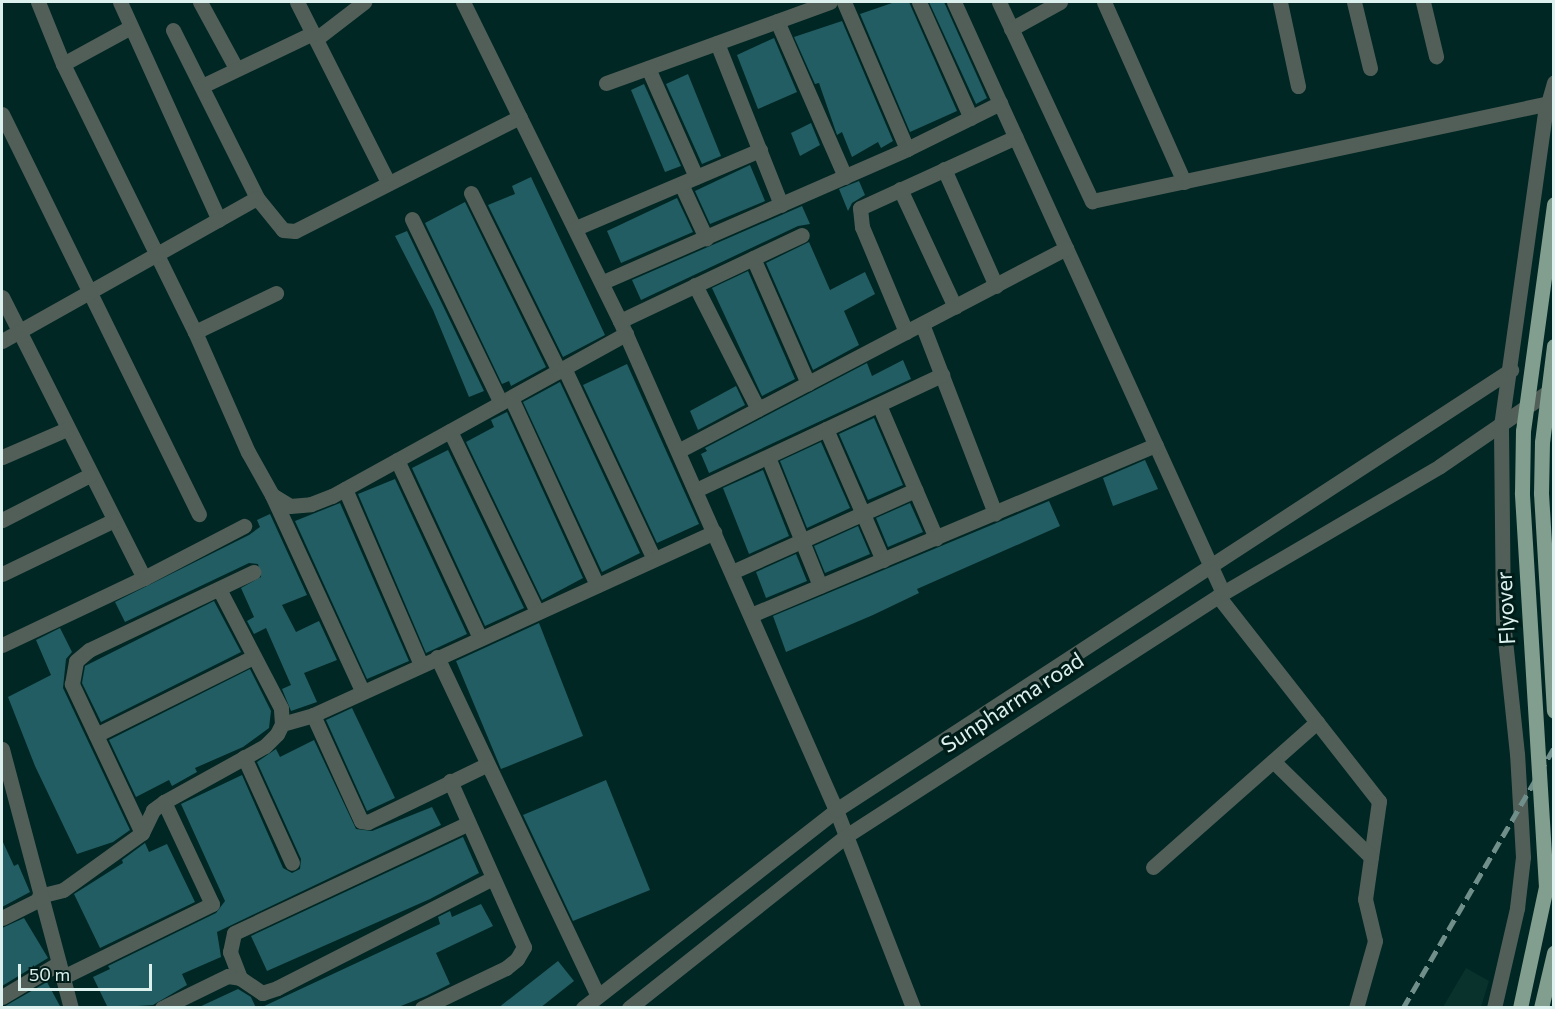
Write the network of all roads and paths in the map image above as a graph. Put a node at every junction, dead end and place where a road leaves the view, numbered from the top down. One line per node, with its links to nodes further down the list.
1 (38, 2): 24 (street)
2 (120, 2): 18 (street)
3 (200, 2): 27 (street)
4 (297, 2): 21 (street)
5 (364, 2): 21 (street)
6 (463, 2): 35 (street)
7 (830, 2): 17 (street)
8 (844, 2): 38 (street)
9 (919, 2): 36 (street)
10 (954, 2): 32 (street)
11 (999, 2): 19 (street)
12 (1060, 2): 19 (street)
13 (1104, 2): 44 (street)
14 (1280, 2): 31 (street)
15 (1354, 2): 26 (street)
16 (1423, 2): 23 (street)
17 (777, 21): 22 (street); 42 (street)
18 (131, 27): 24 (street); 52 (street)
19 (1011, 28): 44 (street)
20 (173, 30): 30 (street)
21 (314, 36): 27 (street); 43 (street)
22 (717, 43): 25 (street); 39 (street)
23 (1436, 56)
24 (63, 64): 57 (street)
25 (648, 68): 29 (street); 41 (street)
26 (1370, 68)
27 (236, 69): 30 (street)
28 (1554, 82): 33 (street)
29 (606, 83)
30 (202, 86): 48 (street)
31 (1298, 86)
32 (1000, 103): 36 (street); 37 (street)
33 (1548, 103): 44 (street); 74 (street)
34 (2, 114): 62 (street)
35 (520, 117): 43 (street); 53 (street)
36 (971, 118): 38 (street)
37 (1016, 137): 40 (street); 56 (street)
38 (907, 148): 42 (street)
39 (760, 150): 41 (street); 50 (street)
40 (944, 169): 46 (street); 61 (street)
41 (696, 177): 45 (street)
42 (845, 177): 50 (street)
43 (388, 182): 48 (street)
44 (1184, 182)
45 (681, 184): 53 (street); 55 (street)
46 (900, 189): 65 (street); 70 (street)
47 (471, 193): 73 (street)
48 (257, 198): 52 (street)
49 (1554, 204): 157 (main road, Flyover, bridge)
50 (781, 205): 55 (street)
51 (412, 219): 78 (street)
52 (219, 220): 57 (street)
53 (576, 228): 59 (street)
54 (802, 235): 58 (street)
55 (706, 238): 59 (street)
56 (1066, 248): 61 (street); 85 (street)
57 (156, 255): 62 (street); 69 (street)
58 (753, 258): 60 (street); 76 (street)
59 (603, 282): 67 (street)
60 (695, 285): 67 (street); 80 (street)
61 (996, 286): 65 (street)
62 (90, 291): 68 (street); 97 (street)
63 (276, 293): 69 (street)
64 (2, 297): 68 (street)
65 (955, 307): 66 (street)
66 (922, 324): 70 (street); 75 (street)
67 (623, 327): 73 (street); 86 (street)
68 (17, 332): 71 (street); 82 (street)
69 (195, 332): 94 (street)
70 (906, 332): 76 (street)
71 (2, 341)
72 (1554, 346): 123 (main road, Flyover, bridge)
73 (561, 369): 78 (street); 104 (street)
74 (1511, 370): 81 (street); 106 (street, Sunpharma road)
75 (942, 375): 79 (street); 96 (street)
76 (808, 383): 80 (street)
77 (1554, 388): 81 (street, Sunpharma road)
78 (506, 400): 84 (street); 111 (street)
79 (879, 405): 83 (street); 93 (street)
80 (758, 410): 86 (street)
81 (1501, 426): 114 (street, Sunpharma road); 156 (street)
82 (67, 429): 87 (street); 90 (street)
83 (826, 429): 88 (street); 95 (street)
84 (450, 431): 89 (street); 115 (street)
85 (1156, 446): 96 (street); 106 (street)
86 (678, 451): 92 (street)
87 (2, 457)
88 (768, 457): 92 (street); 103 (street)
89 (397, 460): 91 (street); 117 (street)
90 (90, 475): 98 (street); 99 (street)
91 (345, 489): 94 (street); 121 (street)
92 (696, 490): 101 (street)
93 (915, 490): 95 (street); 102 (street)
94 (272, 495): 122 (street)
95 (863, 513): 103 (street); 105 (street)
96 (995, 513): 102 (street)
97 (198, 514)
98 (2, 520)
99 (114, 520): 109 (street); 110 (street)
100 (244, 526): 110 (street)
101 (714, 532): 104 (street); 108 (street)
102 (936, 538): 105 (street)
103 (802, 541): 108 (street); 112 (street)
104 (654, 559): 111 (street)
105 (883, 560): 112 (street)
106 (1210, 566): 114 (street); 134 (street, Sunpharma road)
107 (253, 572): 113 (street)
108 (732, 572): 116 (street)
109 (2, 574)
110 (144, 578): 118 (street)
111 (597, 585): 115 (street)
112 (820, 586): 116 (street)
113 (219, 590): 119 (street); 127 (street)
114 (1220, 595): 125 (street); 137 (street, Sunpharma road)
115 (537, 612): 117 (street)
116 (751, 615): 134 (street)
117 (480, 638): 120 (street)
118 (2, 645)
119 (253, 657): 126 (street); 127 (street)
120 (437, 657): 121 (street); 131 (street)
121 (421, 665): 122 (street)
122 (363, 691): 124 (street)
123 (1554, 711)
124 (313, 715): 126 (street); 132 (street)
125 (1317, 722): 130 (street); 138 (street)
126 (282, 724): 129 (street)
127 (96, 735): 136 (street)
128 (2, 750): 142 (street)
129 (244, 757): 133 (street); 139 (street)
130 (1273, 761): 138 (street); 140 (street)
131 (486, 765): 132 (street); 147 (street)
132 (450, 782): 135 (street)
133 (164, 802): 136 (street); 145 (street)
134 (836, 810): 137 (street); 147 (street, Sunpharma road)
135 (468, 823): 141 (street); 146 (street)
136 (142, 833): 142 (street)
137 (846, 836): 153 (street, Sunpharma road); 154 (street)
138 (1371, 857): 155 (street)
139 (292, 863)
140 (1153, 867)
141 (493, 878): 146 (street); 151 (street)
142 (40, 898): 143 (street); 145 (street)
143 (2, 918)
144 (1554, 953): 158 (main road)
145 (61, 970): 148 (street); 149 (street)
146 (240, 978): 150 (street)
147 (598, 996): 152 (street, Sunpharma road)
148 (2, 998)
149 (71, 1008)
150 (162, 1008)
151 (422, 1008)
152 (583, 1008)
153 (629, 1008)
154 (913, 1008)
155 (1356, 1008)
156 (1494, 1008)
157 (1520, 1008)
158 (1541, 1008)

